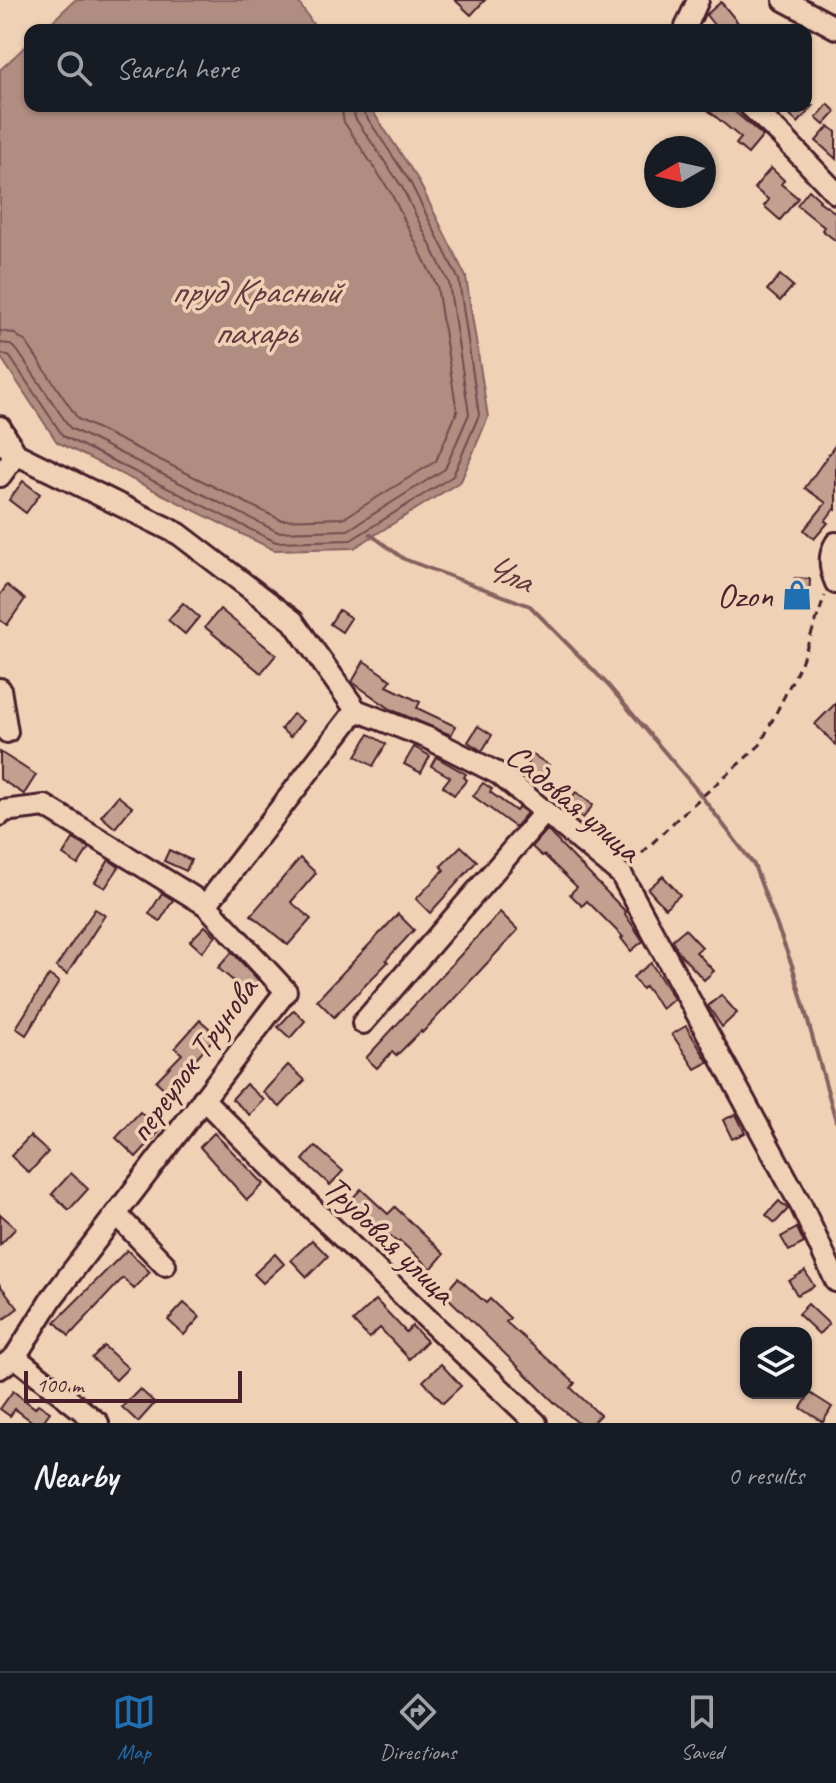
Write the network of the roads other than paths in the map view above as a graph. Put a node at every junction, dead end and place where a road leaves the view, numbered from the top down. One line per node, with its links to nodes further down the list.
1 (698, 0): 3 (street)
2 (784, 0): 4 (street)
3 (687, 24)
4 (836, 28)
5 (756, 112): 6 (street)
6 (836, 193)
7 (0, 427): 8 (street)
8 (8, 448): 9 (street); 13 (street)
9 (0, 476)
10 (836, 543): 11 (street)
11 (835, 581)
12 (0, 689): 14 (street)
13 (356, 710): 15 (street, Садовая улица); 17 (street)
14 (7, 732)
15 (545, 812): 18 (street); 22 (street, Садовая улица)
16 (0, 815): 17 (street, переулок Трунова)
17 (206, 905): 19 (street, переулок Трунова)
18 (363, 1023)
19 (203, 1099): 20 (street, переулок Трунова); 25 (street, Трудовая улица)
20 (116, 1214): 21 (street); 23 (street, переулок Трунова)
21 (165, 1265)
22 (836, 1281)
23 (8, 1362): 24 (street)
24 (98, 1423)
25 (536, 1423)

